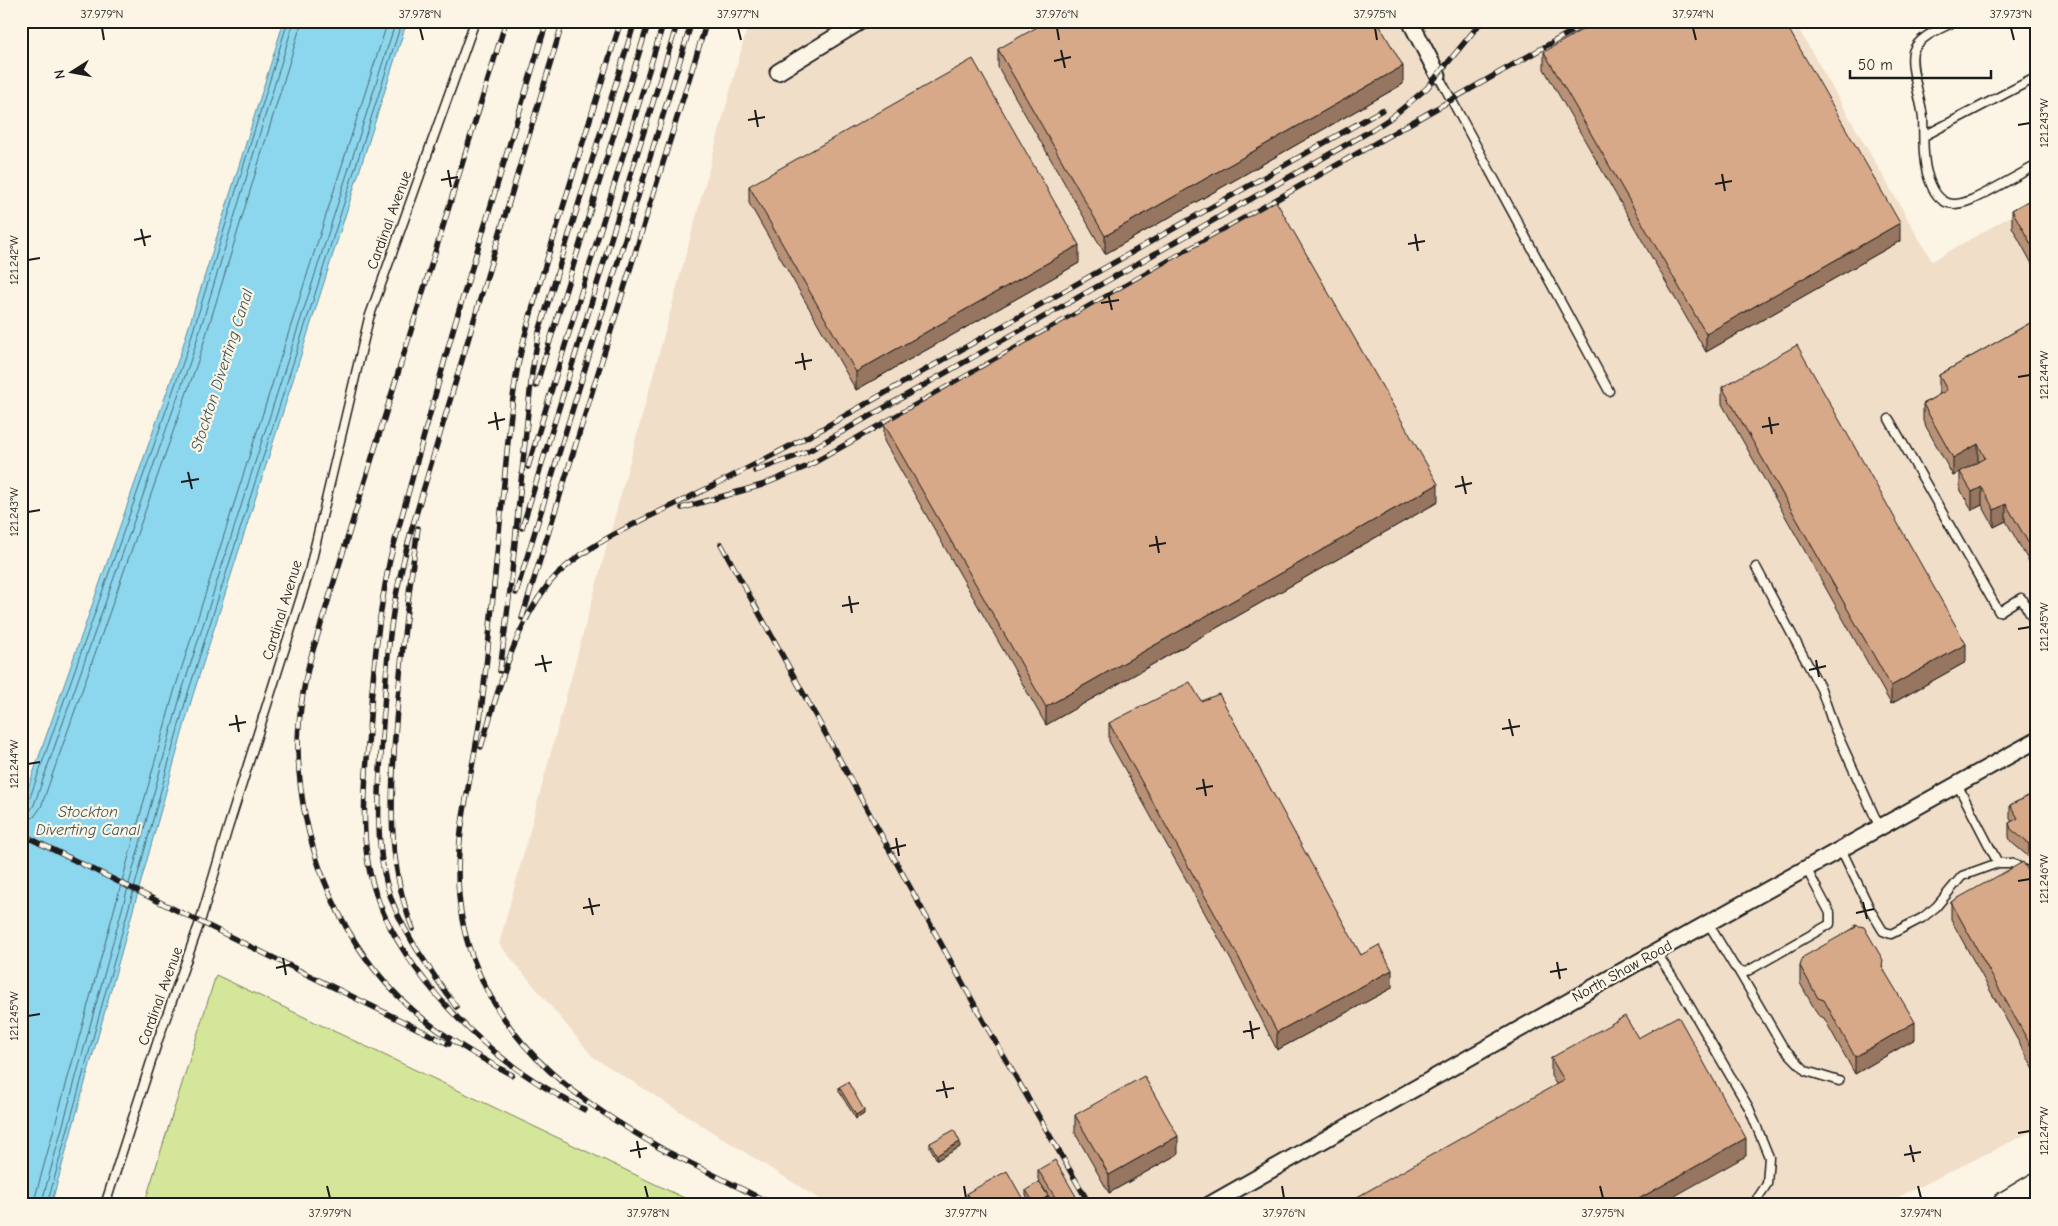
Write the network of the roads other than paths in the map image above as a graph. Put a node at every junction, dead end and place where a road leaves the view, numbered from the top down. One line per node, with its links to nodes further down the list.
1 (474, 21): 27 (lane, Cardinal Avenue)
2 (861, 21): 5 (street)
3 (1410, 21): 6 (street)
4 (1956, 21): 8 (lane)
5 (778, 72)
6 (1438, 74): 10 (lane)
7 (2037, 77): 8 (lane)
8 (1924, 136): 9 (lane)
9 (2037, 165)
10 (1609, 391)
11 (1889, 419): 13 (lane)
12 (1756, 567): 16 (lane)
13 (2037, 626)
14 (2037, 740): 15 (street, North Shaw Road)
15 (1958, 784): 16 (street, North Shaw Road); 18 (lane)
16 (1880, 828): 17 (street, North Shaw Road)
17 (1841, 849): 18 (lane); 19 (street, North Shaw Road)
18 (1998, 863): 20 (lane)
19 (1806, 868): 21 (street, North Shaw Road); 23 (lane)
20 (2037, 877)
21 (1708, 923): 22 (street, North Shaw Road); 23 (lane)
22 (1656, 952): 26 (street, North Shaw Road); 29 (lane)
23 (1738, 970): 24 (lane)
24 (1839, 1081)
25 (2037, 1187): 30 (highway)
26 (1232, 1199): 28 (street, North Shaw Road)
27 (105, 1205)
28 (1209, 1205)
29 (1753, 1205)
30 (2007, 1205)

